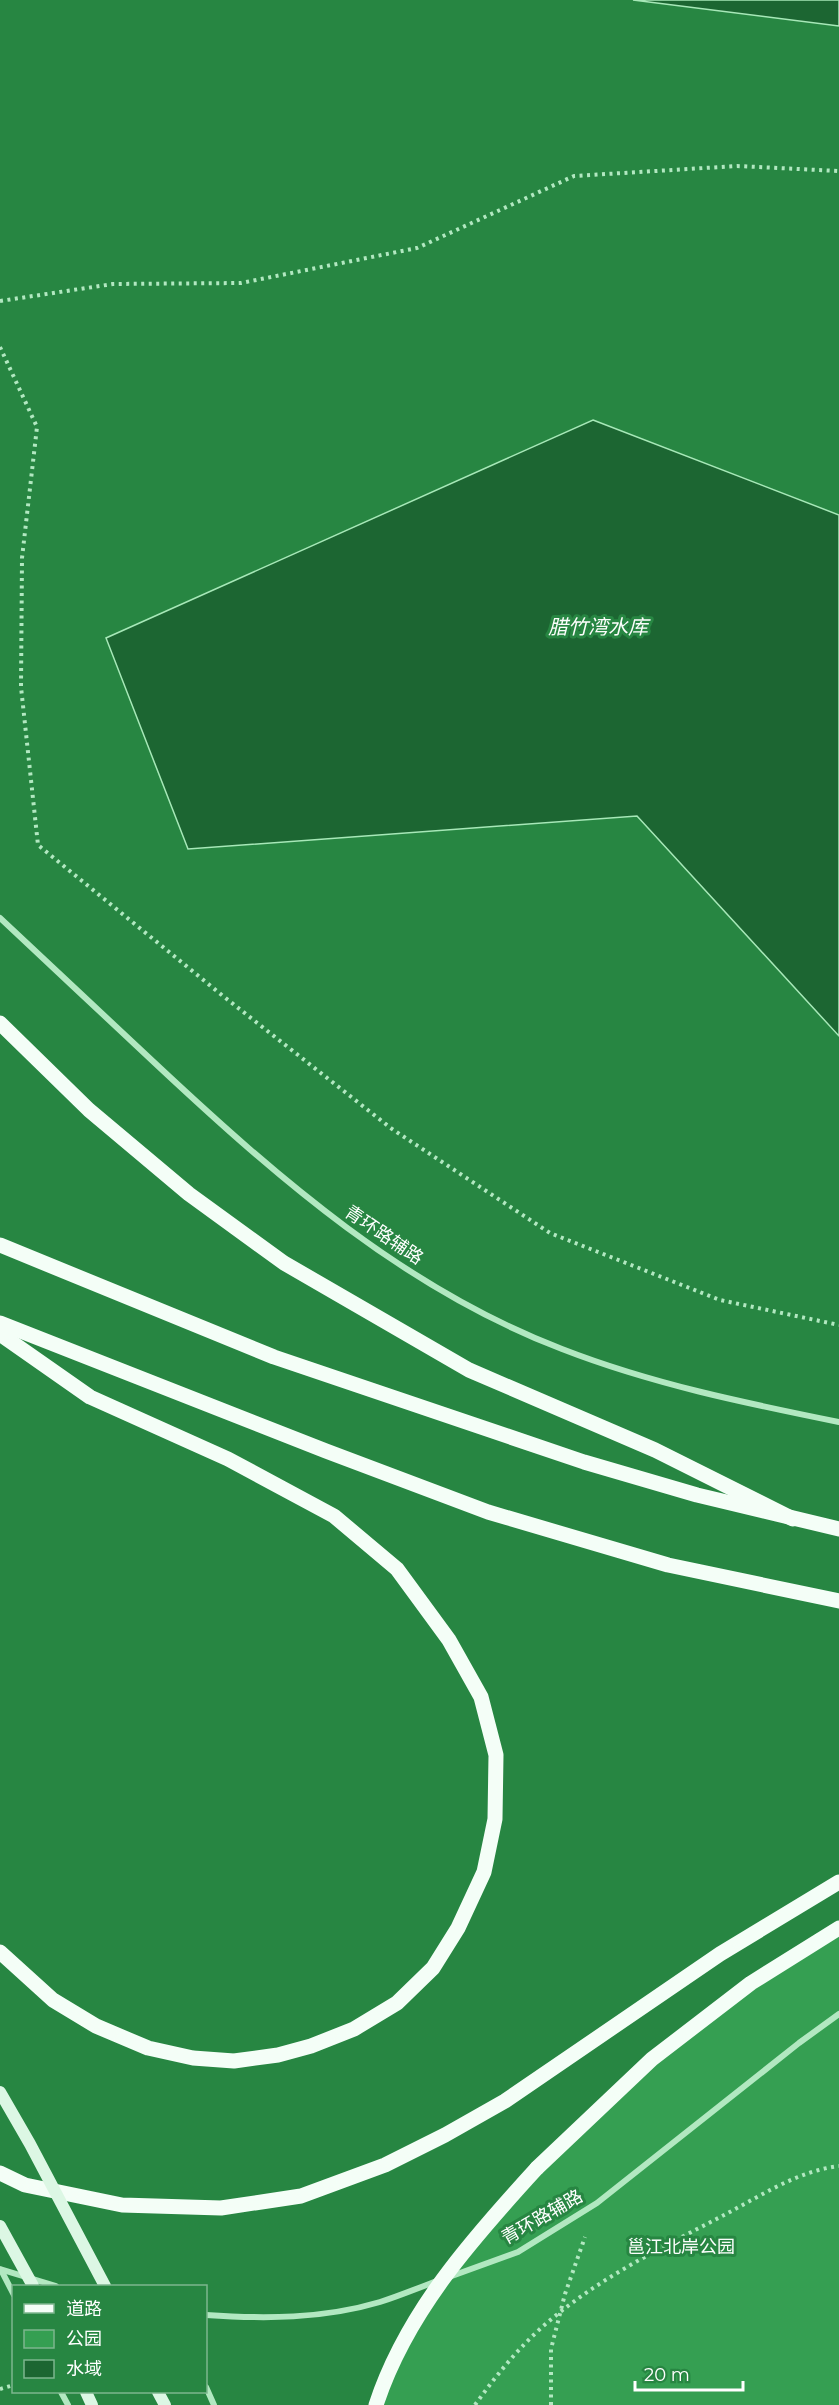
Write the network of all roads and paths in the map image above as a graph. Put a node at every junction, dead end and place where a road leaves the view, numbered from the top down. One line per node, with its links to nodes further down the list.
1 (839, 171): 2 (path)
2 (0, 301)
3 (0, 347): 8 (path)
4 (0, 918): 10 (street, 青环路辅路)
5 (0, 1023): 11 (main road)
6 (4, 1246): 11 (main road)
7 (0, 1323): 13 (main road)
8 (839, 1325)
9 (0, 1334): 16 (main road)
10 (839, 1422)
11 (793, 1518): 12 (main road)
12 (839, 1529)
13 (839, 1601)
14 (839, 1882): 20 (main road)
15 (839, 1928): 31 (main road, bridge)
16 (0, 1952)
17 (839, 2014): 21 (street, 青环路辅路)
18 (0, 2092): 26 (main road, bridge)
19 (839, 2166): 32 (path, bridge)
20 (0, 2173)
21 (597, 2202): 28 (street, 青环路辅路); 33 (path)
22 (0, 2226): 24 (main road, bridge)
23 (0, 2269): 25 (street); 27 (street)
24 (32, 2285)
25 (53, 2285)
26 (104, 2285)
27 (12, 2291)
28 (207, 2316)
29 (207, 2389): 30 (street)
30 (214, 2405)
31 (376, 2405)
32 (475, 2405)
33 (551, 2405)

